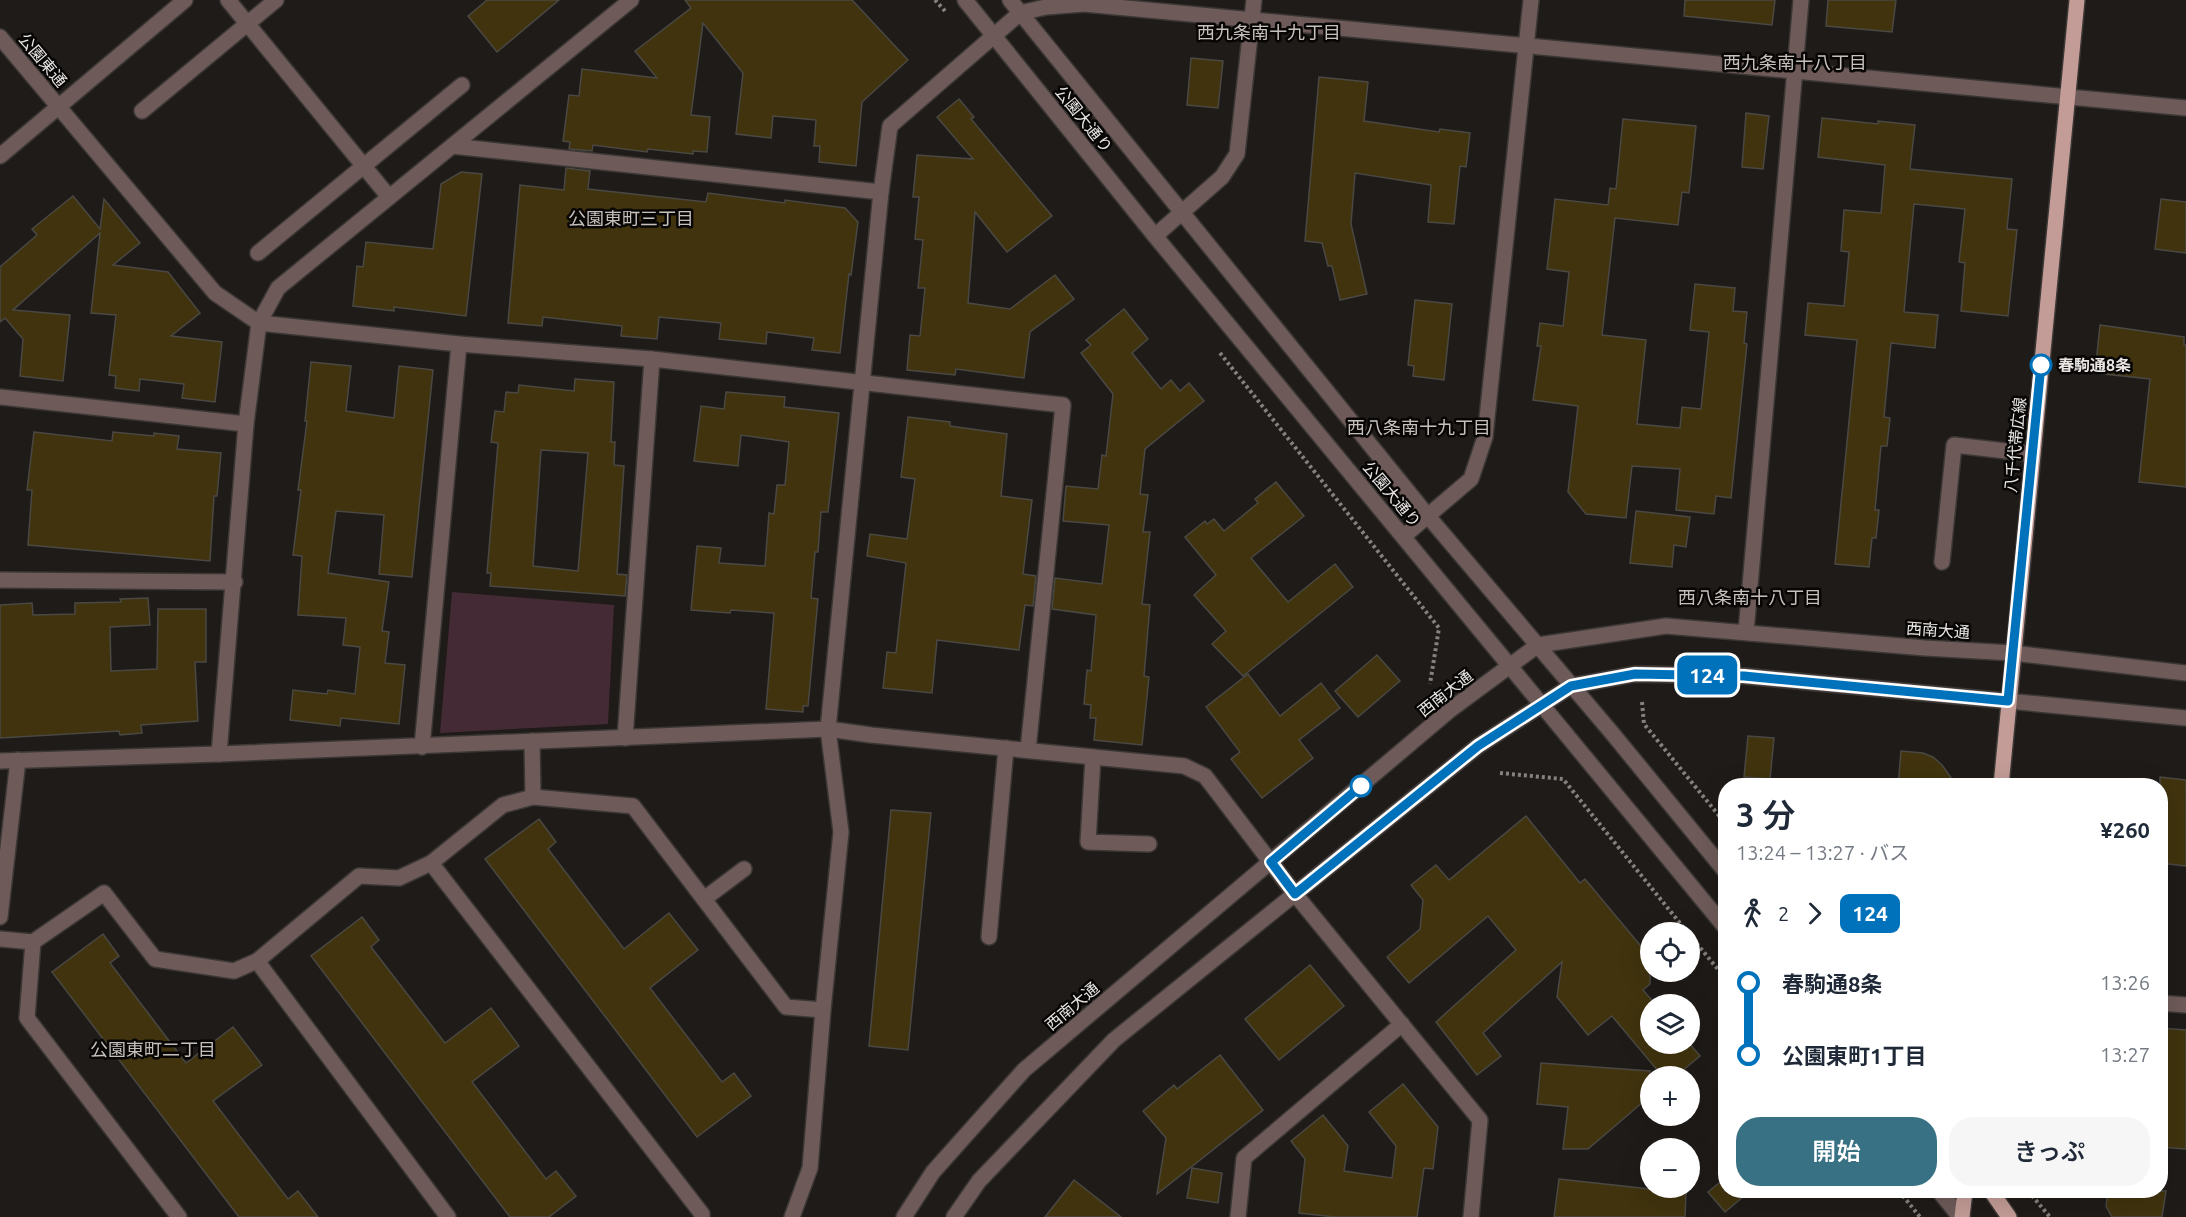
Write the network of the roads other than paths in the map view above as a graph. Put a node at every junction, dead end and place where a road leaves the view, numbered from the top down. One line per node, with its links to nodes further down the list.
1 (185, 0): 20 (street)
2 (228, 0): 13 (street)
3 (276, 0): 13 (street)
4 (630, 0): 23 (street)
5 (964, 0): 14 (street, 公園大通り)
6 (1010, 0): 11 (street, 公園大通り)
7 (1254, 0): 12 (street)
8 (1531, 0): 16 (street)
9 (1801, 0): 17 (street)
10 (2077, 0): 19 (main road, 八千代帯広線)
11 (1020, 13): 12 (street); 14 (street); 28 (street, 公園大通り)
12 (1252, 19): 16 (street); 28 (street)
13 (247, 24): 22 (street); 25 (street)
14 (995, 36): 26 (street); 29 (street, 公園大通り)
15 (0, 37): 20 (street, 公園東通)
16 (1527, 46): 17 (street); 38 (street)
17 (1794, 72): 19 (street); 43 (street)
18 (462, 85): 25 (street)
19 (2068, 97): 21 (street); 37 (main road, 八千代帯広線)
20 (58, 106): 24 (street); 31 (street, 公園東通)
21 (2186, 108)
22 (142, 111)
23 (452, 146): 26 (street); 27 (street)
24 (0, 156)
25 (364, 166): 27 (street); 30 (street)
26 (881, 192): 34 (street)
27 (389, 197): 31 (street)
28 (1183, 213): 29 (street); 38 (street, 公園大通り)
29 (1155, 236): 39 (street, 公園大通り)
30 (258, 254)
31 (259, 323): 32 (street); 36 (street)
32 (459, 344): 33 (street); 55 (street)
33 (652, 359): 34 (street); 53 (street)
34 (863, 383): 52 (street); 57 (street)
35 (0, 397): 36 (street)
36 (246, 424): 42 (street)
37 (2032, 454): 40 (street); 45 (main road, 八千代帯広線)
38 (1427, 515): 39 (street); 44 (street, 公園大通り)
39 (1404, 536): 46 (street, 公園大通り)
40 (1942, 562)
41 (0, 580): 42 (street)
42 (235, 582): 58 (street)
43 (1746, 632): 44 (street, 西南大通); 45 (street, 西南大通)
44 (1538, 645): 46 (street, 西南大通); 48 (street, 公園大通り)
45 (2013, 653): 47 (street, 西南大通); 49 (main road, 八千代帯広線)
46 (1509, 667): 50 (street, 公園大通り); 65 (street, 西南大通)
47 (2186, 673)
48 (1571, 686): 49 (street); 50 (street); 66 (street, 公園大通り)
49 (2008, 701): 51 (street); 62 (main road, 八千代帯広線)
50 (1541, 705): 69 (street); 72 (street, 公園大通り)
51 (2186, 718)
52 (828, 729): 53 (street); 56 (street); 79 (street)
53 (625, 738): 54 (street)
54 (532, 741): 55 (street); 63 (street)
55 (422, 747): 58 (street)
56 (1006, 748): 57 (street); 73 (street)
57 (1028, 750): 59 (street)
58 (219, 754): 60 (street)
59 (1093, 757): 64 (street); 65 (street)
60 (18, 760): 61 (street); 71 (street)
61 (0, 761)
62 (2002, 778)
63 (533, 797): 67 (street); 70 (street)
64 (1149, 844)
65 (1271, 862): 69 (street); 88 (street, 西南大通)
66 (1718, 862)
67 (431, 863): 76 (street); 86 (street)
68 (744, 868): 70 (street)
69 (1295, 894): 80 (street); 89 (street)
70 (704, 899): 79 (street)
71 (0, 917)
72 (1718, 918)
73 (989, 937)
74 (0, 939): 75 (street)
75 (33, 942): 76 (street); 84 (street)
76 (257, 961): 85 (street)
77 (2168, 1004): 78 (street)
78 (2186, 1005)
79 (823, 1010): 87 (street)
80 (1402, 1024): 90 (street); 91 (street)
81 (1945, 1198): 92 (street)
82 (1964, 1198): 92 (main road)
83 (1996, 1198): 93 (main road)
84 (179, 1217)
85 (448, 1217)
86 (702, 1217)
87 (792, 1217)
88 (904, 1217)
89 (954, 1217)
90 (1238, 1217)
91 (1471, 1217)
92 (1961, 1217)
93 (2009, 1217)

